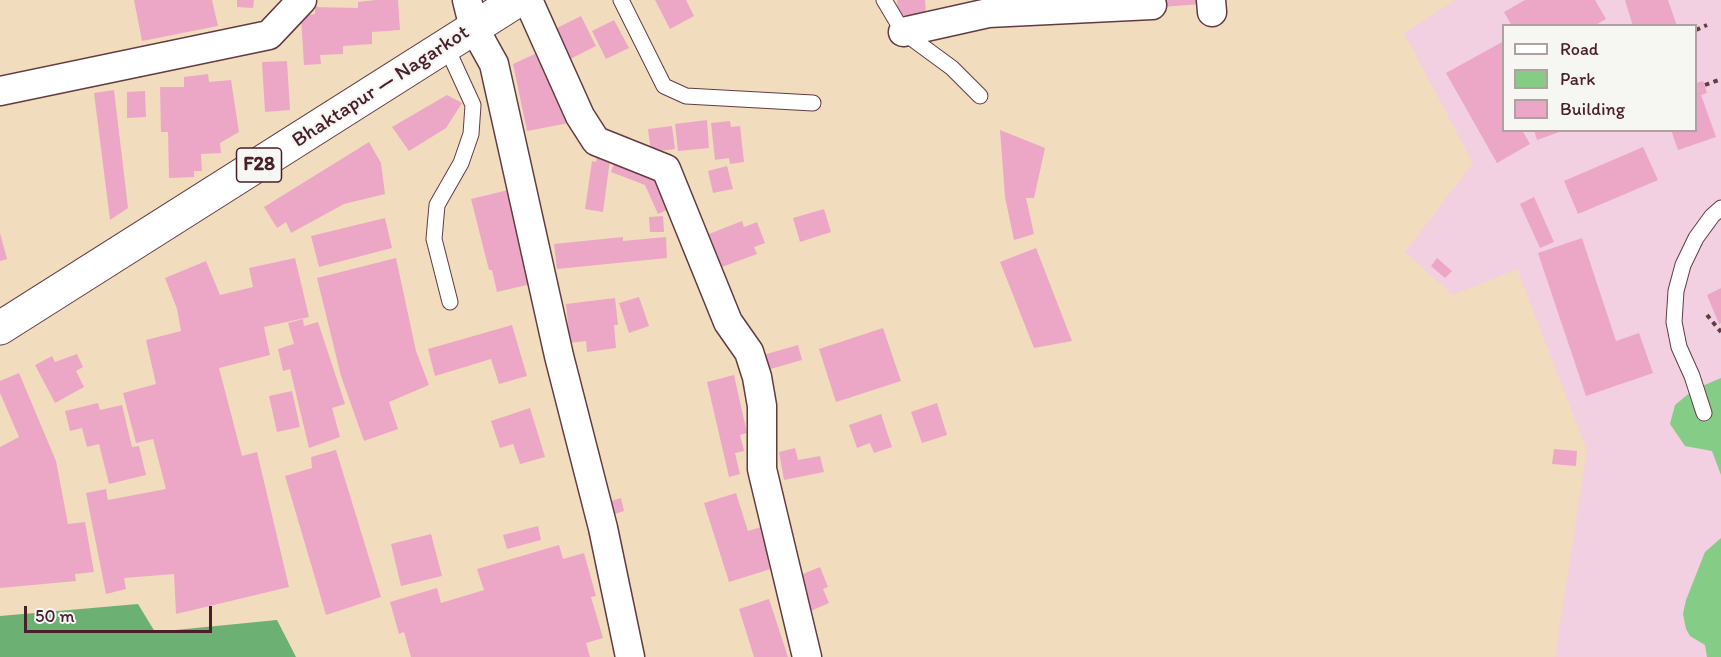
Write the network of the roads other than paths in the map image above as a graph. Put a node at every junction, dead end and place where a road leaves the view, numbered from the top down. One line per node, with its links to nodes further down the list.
1 (302, 0): 10 (street)
2 (518, 0): 7 (main road, Bhaktapur — Nagarkot / F28)
3 (528, 0): 18 (street)
4 (621, 0): 12 (lane)
5 (884, 0): 8 (lane)
6 (1152, 5): 8 (street)
7 (471, 14): 9 (main road, Bhaktapur — Nagarkot / F28); 17 (street)
8 (903, 32): 11 (lane)
9 (446, 46): 14 (lane); 15 (main road, Bhaktapur — Nagarkot / F28)
10 (0, 91)
11 (980, 96)
12 (813, 103)
13 (1721, 208): 16 (lane)
14 (450, 302)
15 (0, 328)
16 (1704, 413)
17 (630, 657)
18 (807, 657)

